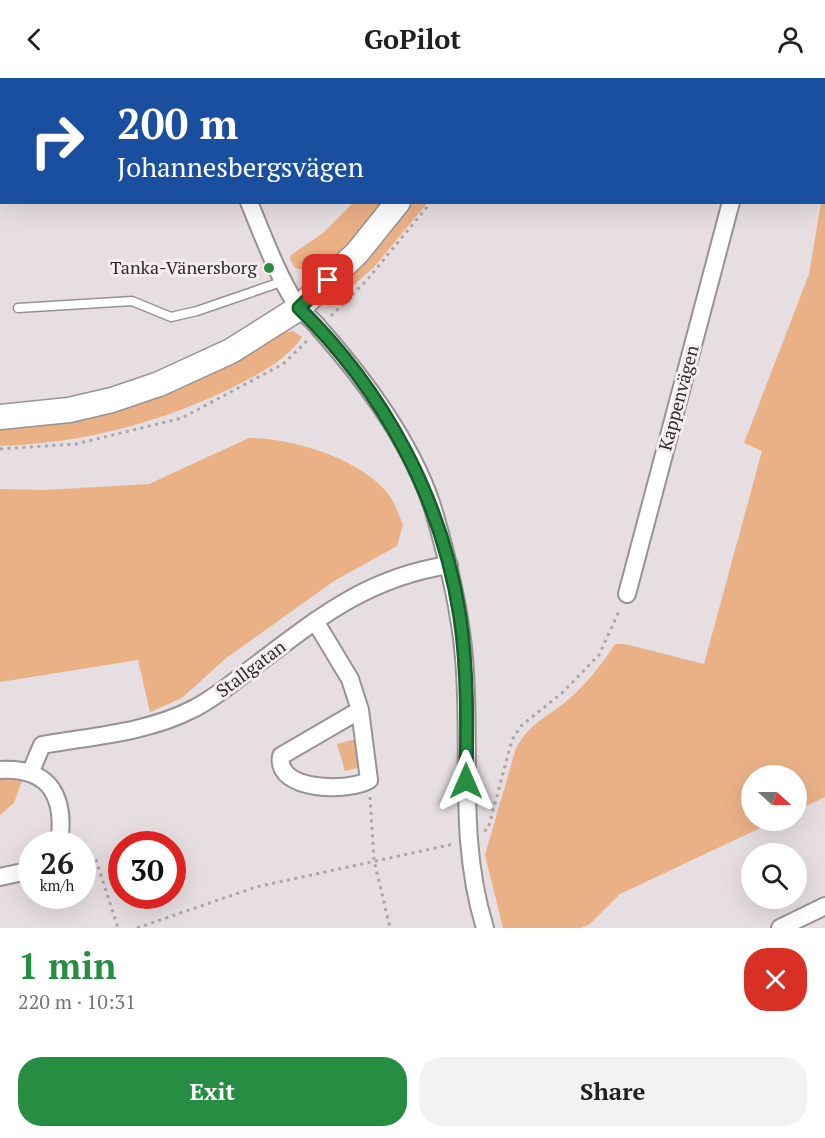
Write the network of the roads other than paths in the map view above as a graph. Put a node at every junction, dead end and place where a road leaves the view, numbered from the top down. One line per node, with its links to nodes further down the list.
1 (250, 204): 4 (street)
2 (396, 204): 6 (street)
3 (730, 204): 9 (street, Kappenvägen)
4 (285, 280): 5 (lane); 6 (street)
5 (18, 308)
6 (299, 308): 7 (street); 8 (street)
7 (0, 417)
8 (449, 565): 10 (street, Stallgatan); 18 (street)
9 (627, 594)
10 (315, 621): 11 (street); 13 (street, Stallgatan)
11 (360, 710): 11 (street)
12 (0, 770): 13 (street)
13 (32, 771): 14 (street)
14 (61, 831)
15 (18, 873): 16 (street)
16 (0, 877)
17 (825, 906): 19 (street)
18 (485, 928)
19 (780, 928)

